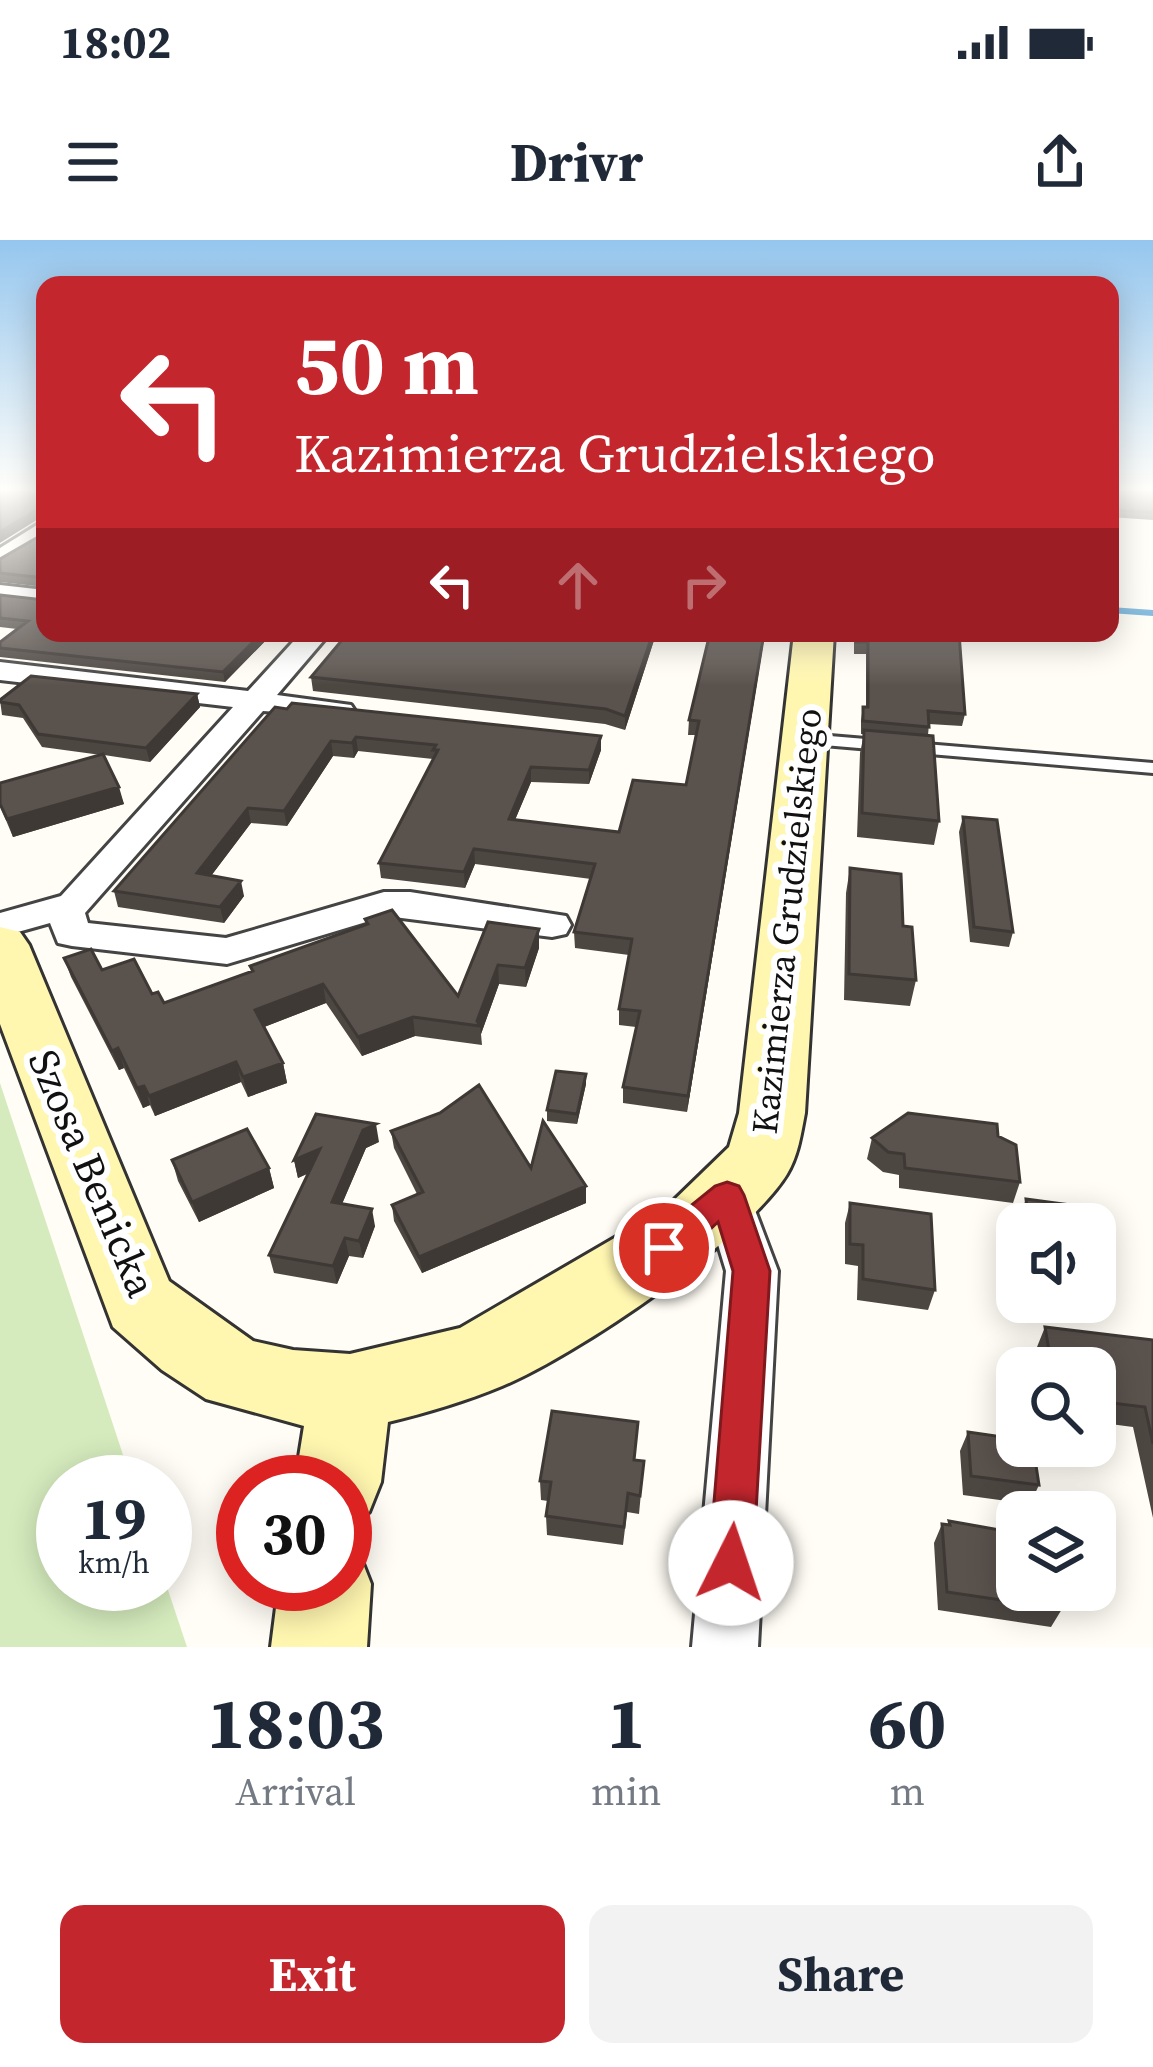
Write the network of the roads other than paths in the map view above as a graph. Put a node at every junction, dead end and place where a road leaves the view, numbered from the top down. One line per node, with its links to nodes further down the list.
1 (0, 593): 2 (street)
2 (36, 597)
3 (308, 642): 6 (street)
4 (813, 642): 8 (street, Kazimierza Grudzielskiego)
5 (0, 670): 6 (street)
6 (254, 702): 7 (street); 10 (street)
7 (381, 715)
8 (806, 739): 9 (lane); 15 (street, Kazimierza Grudzielskiego)
9 (1153, 768)
10 (64, 907): 11 (street); 12 (street)
11 (0, 925)
12 (553, 925)
13 (0, 945): 14 (street, Szosa Benicka)
14 (15, 1026): 16 (street, Szosa Benicka)
15 (727, 1195): 16 (street, Kazimierza Grudzielskiego); 20 (street)
16 (350, 1392): 17 (street)
17 (342, 1455)
18 (323, 1611): 19 (street)
19 (320, 1647)
20 (725, 1647)

